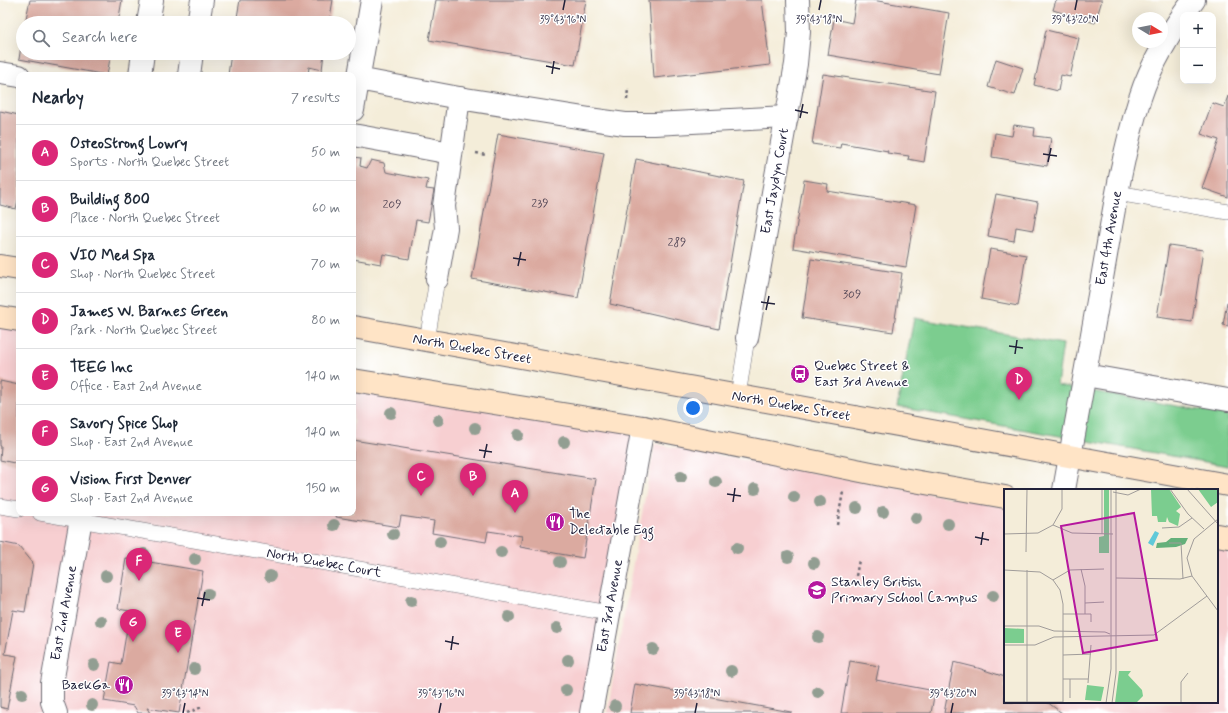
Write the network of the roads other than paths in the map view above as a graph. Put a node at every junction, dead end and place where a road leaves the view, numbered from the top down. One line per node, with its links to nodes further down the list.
1 (152, 0): 6 (street)
2 (202, 0): 7 (street)
3 (372, 0): 14 (street)
4 (798, 0): 17 (street, East Jaydyn Court)
5 (1194, 0): 20 (street, East 4th Avenue)
6 (149, 16)
7 (199, 16)
8 (142, 60): 10 (street)
9 (191, 60): 11 (street)
10 (140, 72)
11 (189, 72)
12 (0, 73): 13 (street)
13 (16, 76)
14 (358, 79): 15 (street); 16 (street)
15 (356, 91)
16 (459, 98): 17 (street); 19 (street)
17 (787, 117): 28 (street, East Jaydyn Court)
18 (356, 136): 19 (street)
19 (451, 153): 24 (street)
20 (1117, 193): 21 (lane); 30 (street, East 4th Avenue)
21 (1228, 212)
22 (0, 266): 23 (main road)
23 (16, 269)
24 (438, 279): 29 (lane)
25 (0, 317): 26 (main road)
26 (16, 320)
27 (356, 329): 29 (main road, North Quebec Street)
28 (747, 338): 32 (lane)
29 (427, 341): 32 (main road, North Quebec Street)
30 (1085, 375): 33 (street); 35 (street, East 4th Avenue)
31 (356, 380): 34 (main road)
32 (738, 396): 35 (main road, North Quebec Street)
33 (1228, 400)
34 (643, 427): 38 (main road); 45 (street, East 3rd Avenue)
35 (1070, 457): 36 (main road, North Quebec Street); 37 (street, East 4th Avenue)
36 (1228, 485)
37 (1064, 489)
38 (1004, 497)
39 (0, 506): 40 (lane)
40 (16, 509)
41 (71, 516): 42 (lane, North Quebec Court)
42 (81, 517): 45 (lane, North Quebec Court); 46 (street, East 2nd Avenue)
43 (1218, 535): 44 (main road)
44 (1228, 537)
45 (609, 613): 47 (street, East 3rd Avenue)
46 (56, 713)
47 (591, 713)

